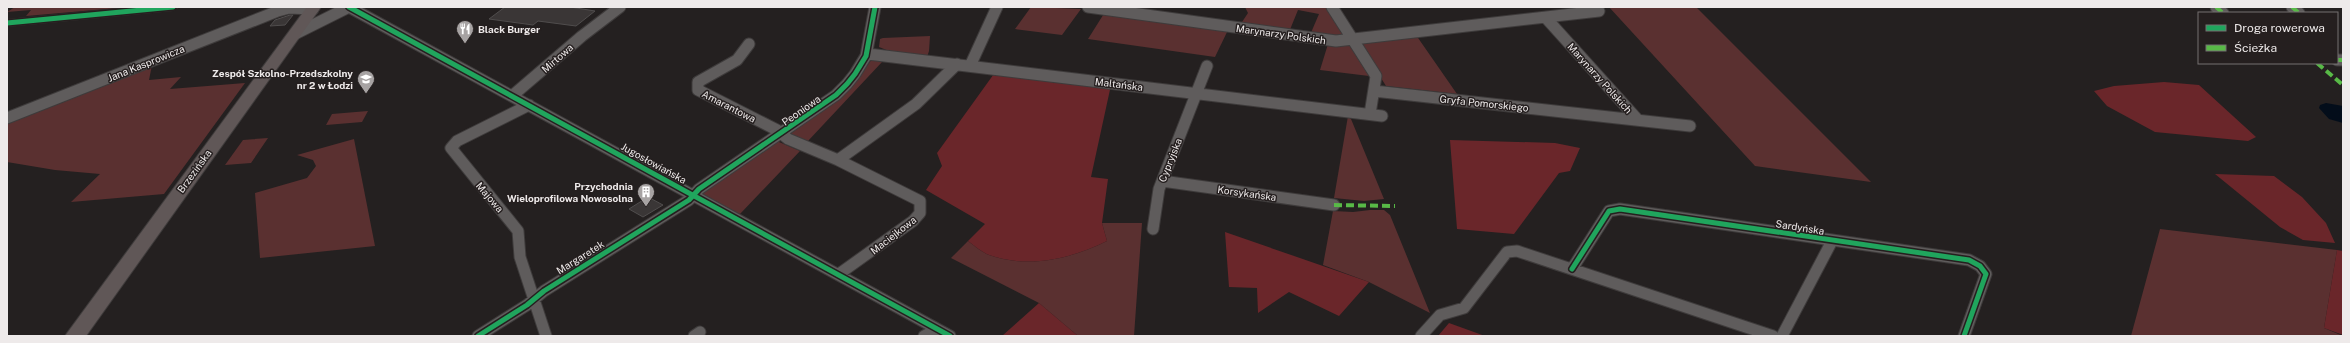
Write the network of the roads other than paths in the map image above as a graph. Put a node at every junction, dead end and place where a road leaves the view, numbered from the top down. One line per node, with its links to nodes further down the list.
1 (173, 7): 12 (street)
2 (349, 7): 10 (street); 21 (street, Jugosłowiańska)
3 (620, 7): 21 (street, Mirtowa)
4 (875, 7): 15 (street, Peoniowa)
5 (997, 7): 17 (street)
6 (1088, 7): 13 (street, Marynarzy Polskich)
7 (1332, 7): 13 (street)
8 (287, 8): 10 (street); 25 (street, Jana Kasprowicza)
9 (1599, 11): 11 (street, Marynarzy Polskich)
10 (315, 13): 39 (main road, Brzezińska)
11 (1546, 18): 13 (street, Marynarzy Polskich); 26 (street, Marynarzy Polskich)
12 (7, 23)
13 (1353, 39): 19 (street)
14 (749, 44): 28 (street, Amarantowa)
15 (868, 54): 16 (street, Maltańska); 28 (street, Peoniowa)
16 (957, 64): 17 (street, Maltańska); 29 (street)
17 (970, 66): 20 (street, Maltańska)
18 (1207, 66): 20 (street, Cypryjska)
19 (1374, 91): 23 (street); 26 (street, Gryfa Pomorskiego)
20 (1197, 94): 23 (street, Maltańska); 30 (street, Cypryjska)
21 (512, 96): 22 (street, Jugosłowiańska)
22 (529, 105): 31 (street, Jugosłowiańska); 37 (street, Majowa)
23 (1370, 114): 24 (street, Maltańska)
24 (1382, 116)
25 (7, 118)
26 (1638, 120): 27 (street, Gryfa Pomorskiego)
27 (1690, 126)
28 (782, 134): 29 (street, Maciejkowa); 31 (street, Peoniowa)
29 (838, 160): 36 (street, Maciejkowa)
30 (1162, 181): 32 (street, Korsykańska); 33 (street, Cypryjska)
31 (693, 195): 36 (street, Jugosłowiańska); 37 (street, Margaretek)
32 (1334, 205)
33 (1153, 229)
34 (1832, 241): 35 (street, Sardyńska); 46 (street, Sardyńska); 47 (street, Sardyńska)
35 (1572, 269): 44 (street); 45 (street)
36 (839, 274): 38 (street, Jugosłowiańska)
37 (533, 299): 40 (street, Margaretek); 41 (street, Majowa)
38 (937, 329): 42 (street); 43 (street, Jugosłowiańska)
39 (75, 336)
40 (478, 336)
41 (546, 336)
42 (924, 336)
43 (950, 336)
44 (1421, 336)
45 (1773, 336)
46 (1782, 336)
47 (1964, 336)

